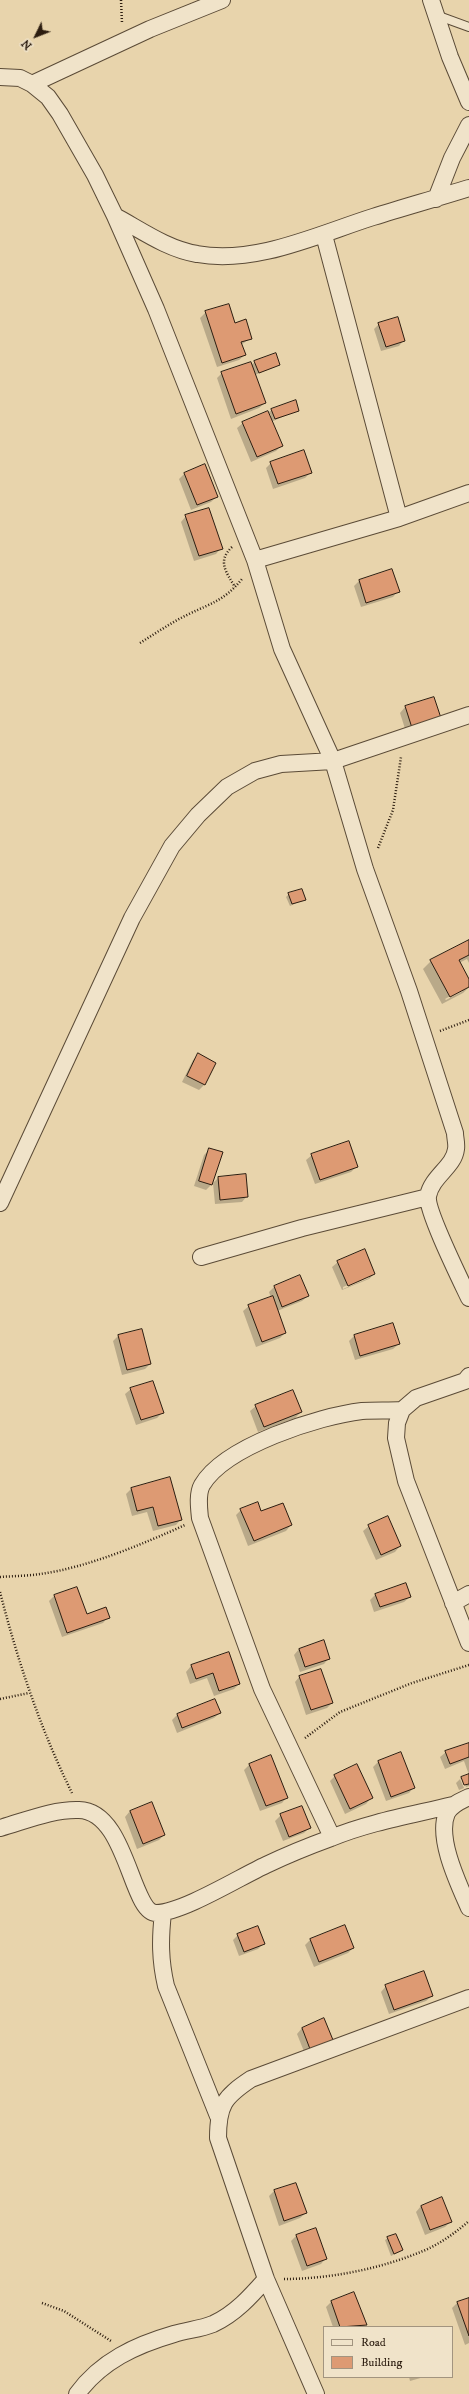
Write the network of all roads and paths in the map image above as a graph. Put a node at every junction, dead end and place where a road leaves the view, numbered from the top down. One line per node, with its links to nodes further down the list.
1 (222, 0): 6 (street)
2 (431, 0): 3 (street)
3 (436, 15): 4 (lane); 7 (street)
4 (469, 27)
5 (0, 77): 6 (street)
6 (32, 84): 11 (street)
7 (469, 102)
8 (469, 125): 10 (street)
9 (469, 188): 10 (street)
10 (436, 199): 12 (street)
11 (115, 216): 12 (street); 15 (street)
12 (324, 235): 14 (street)
13 (469, 493): 14 (street)
14 (400, 518): 16 (street)
15 (245, 534): 16 (street); 17 (path)
16 (255, 560): 17 (path); 21 (street)
17 (236, 587): 18 (path)
18 (140, 643)
19 (469, 715): 20 (street)
20 (408, 736): 21 (street); 22 (path)
21 (333, 761): 22 (street); 27 (street)
22 (365, 869): 24 (street)
23 (469, 1020): 24 (path)
24 (424, 1038): 25 (street)
25 (463, 1151): 26 (street)
26 (428, 1197): 28 (street); 29 (street)
27 (0, 1204)
28 (201, 1257)
29 (469, 1298)
30 (469, 1376): 31 (street)
31 (402, 1410): 32 (street); 36 (street)
32 (200, 1518): 33 (path); 41 (street)
33 (0, 1577)
34 (0, 1592): 39 (path)
35 (469, 1594): 36 (street)
36 (453, 1603): 37 (street)
37 (469, 1643)
38 (469, 1665): 41 (path)
39 (29, 1693): 40 (path); 44 (path)
40 (0, 1699)
41 (290, 1750): 46 (street)
42 (469, 1797): 43 (street)
43 (453, 1805): 46 (street); 47 (street)
44 (80, 1810): 45 (street); 48 (street)
45 (0, 1828)
46 (332, 1837): 48 (street)
47 (469, 1908)
48 (163, 1913): 50 (street)
49 (469, 1998): 50 (street)
50 (218, 2116): 52 (street)
51 (469, 2221): 52 (path)
52 (266, 2279): 54 (street); 56 (street)
53 (42, 2303): 54 (path)
54 (126, 2351): 55 (street)
55 (77, 2392)
56 (316, 2394)

